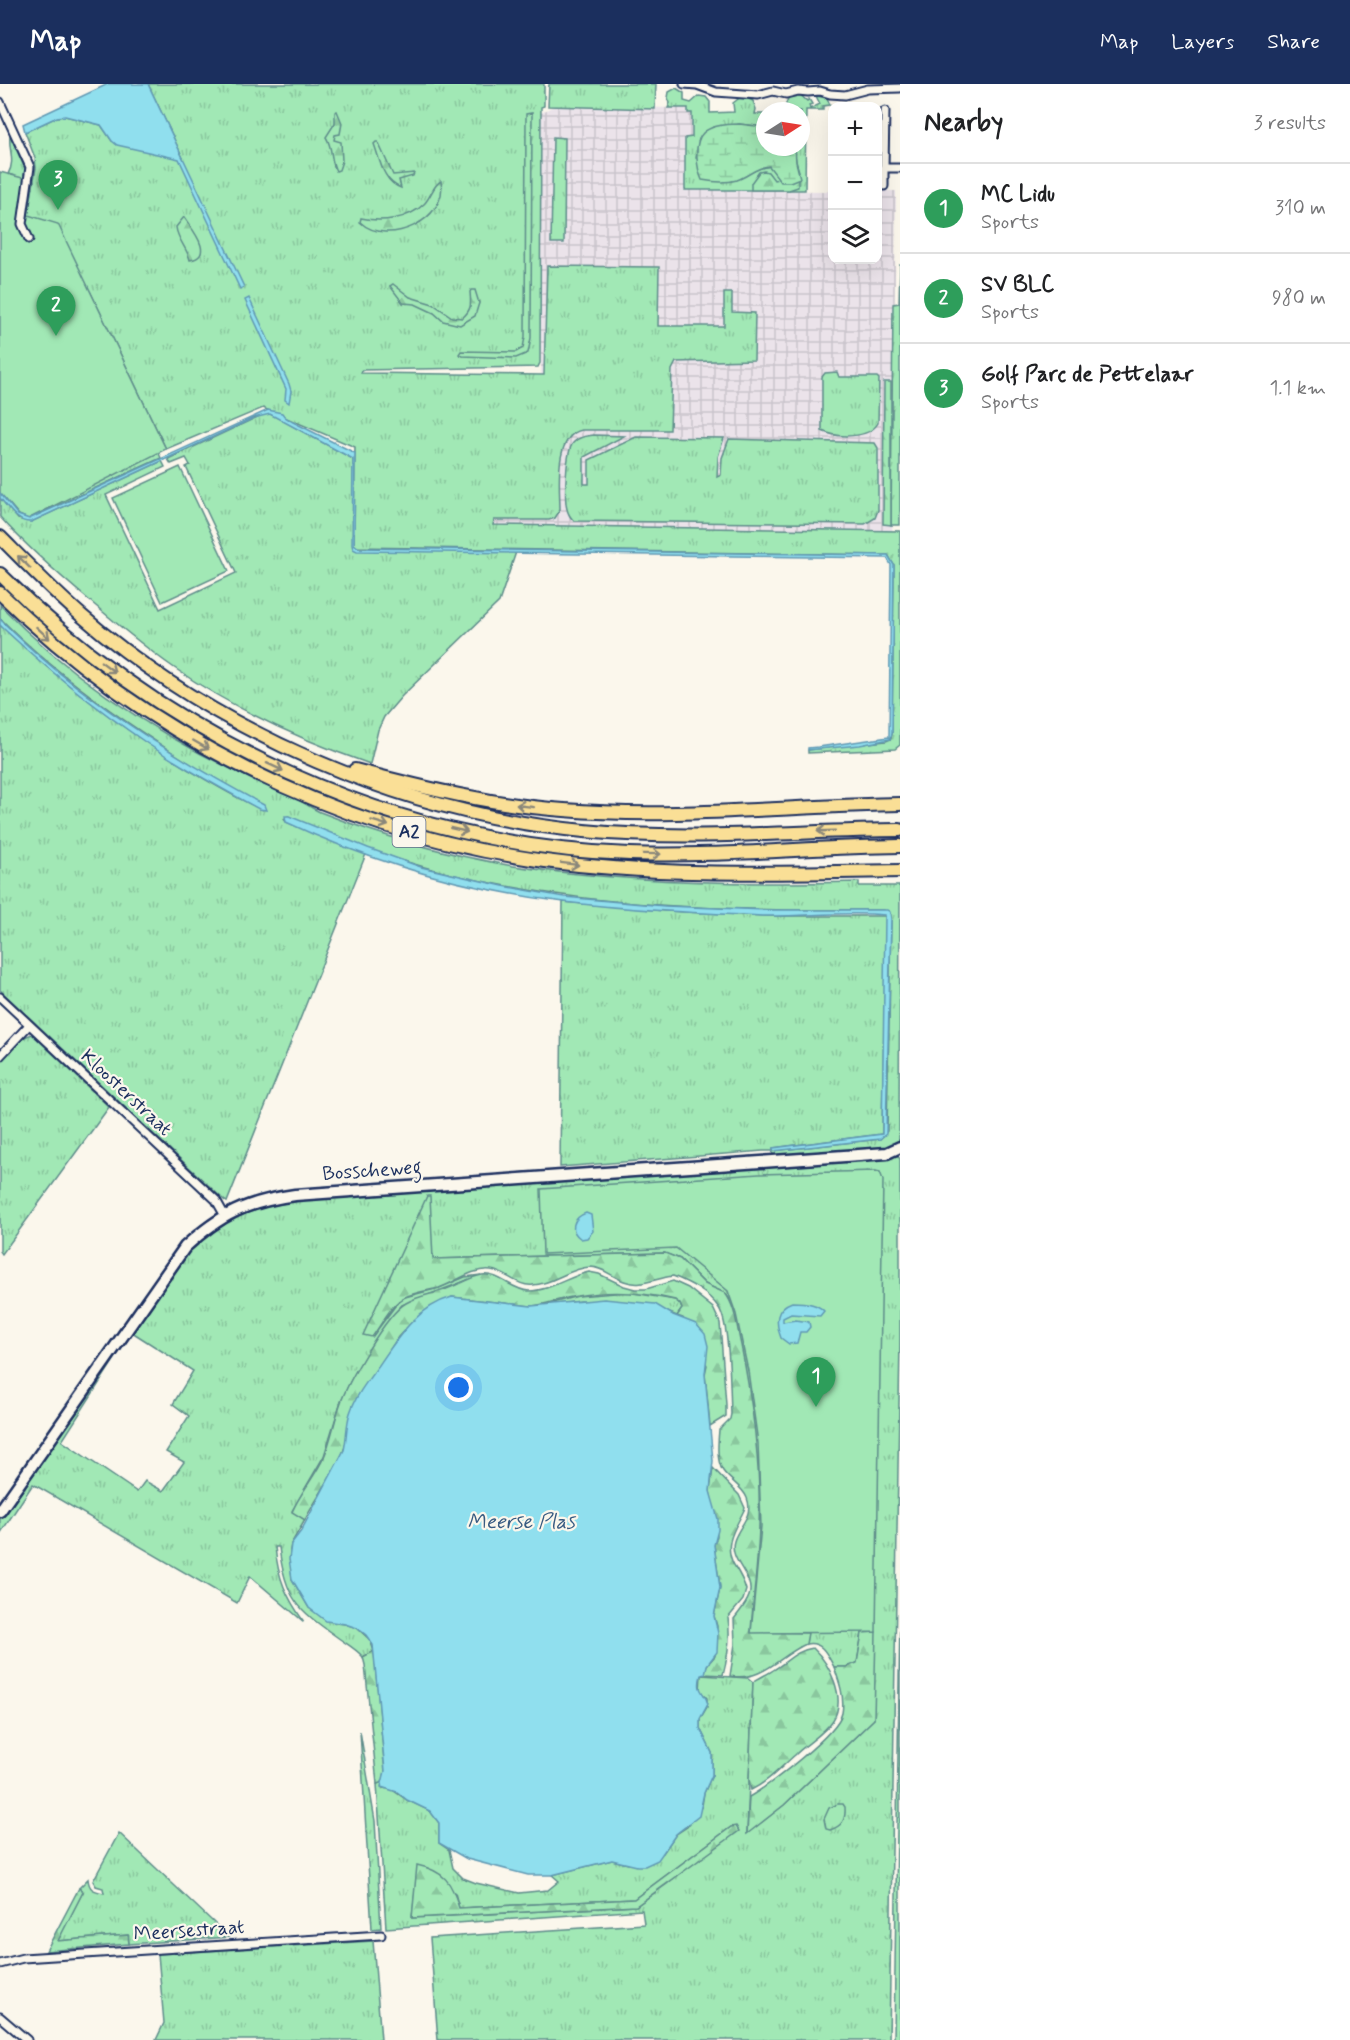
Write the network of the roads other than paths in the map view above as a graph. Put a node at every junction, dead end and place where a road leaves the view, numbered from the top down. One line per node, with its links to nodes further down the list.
1 (684, 84): 2 (street)
2 (900, 88)
3 (0, 102): 8 (street)
4 (885, 111): 5 (street)
5 (884, 168): 6 (street); 7 (street)
6 (900, 168)
7 (884, 186)
8 (29, 239)
9 (0, 537): 12 (highway, A2, one-way to 9)
10 (0, 574): 15 (highway, A2, one-way to 15)
11 (0, 592): 16 (highway, A2, one-way to 16)
12 (313, 759): 13 (highway, A2, one-way to 12); 14 (highway, A2, one-way to 12)
13 (900, 804)
14 (900, 830)
15 (900, 846)
16 (900, 871)
17 (0, 997): 18 (street, Kloosterstraat)
18 (29, 1025): 19 (street); 21 (street, Kloosterstraat)
19 (0, 1056)
20 (899, 1148): 21 (street, Bosscheweg)
21 (225, 1216): 22 (street, Bosscheweg)
22 (0, 1511)
23 (381, 1935): 24 (street, Meersestraat)
24 (0, 1964)
25 (0, 2017): 26 (street)
26 (27, 2040)

